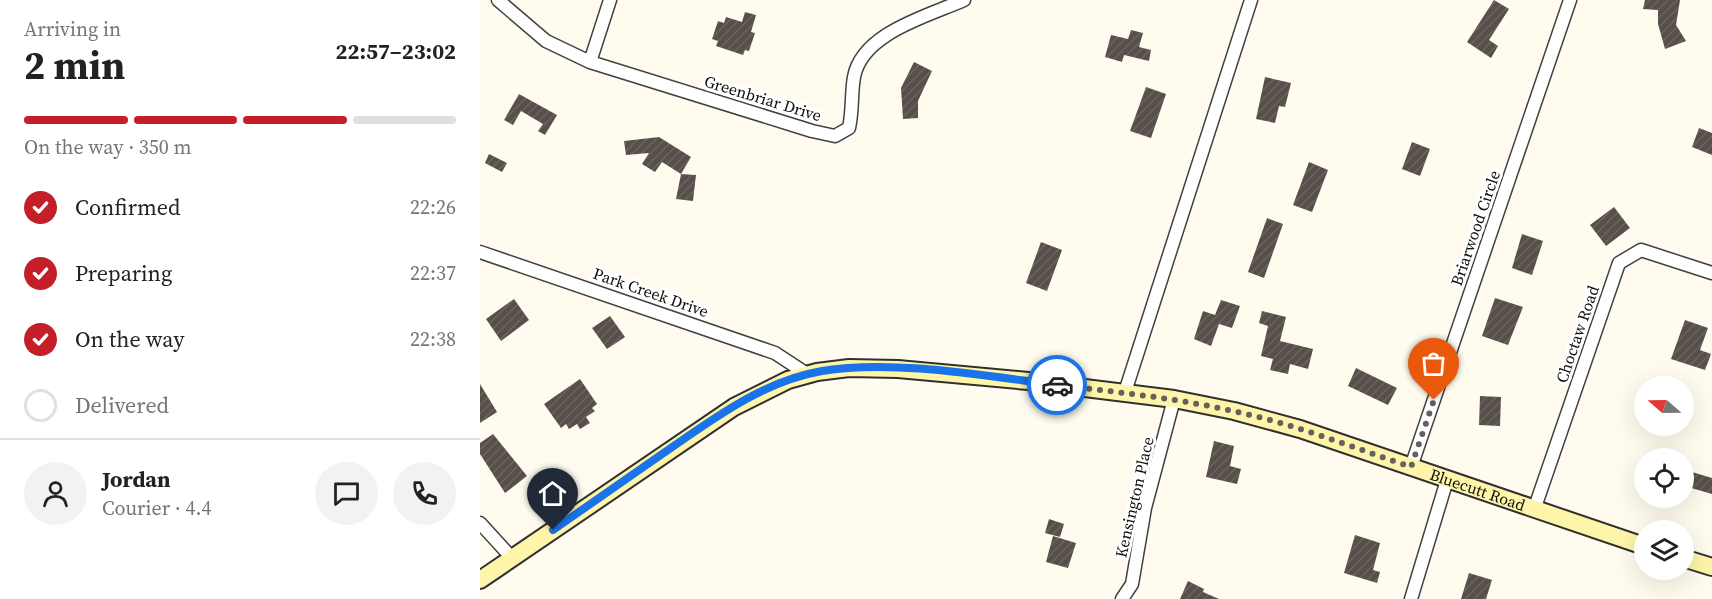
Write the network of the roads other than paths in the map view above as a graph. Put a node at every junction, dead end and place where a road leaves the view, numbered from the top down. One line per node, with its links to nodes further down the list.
1 (498, 0): 6 (street, Greenbriar Drive)
2 (610, 0): 6 (street)
3 (964, 0): 6 (street, Greenbriar Drive)
4 (1251, 0): 10 (street)
5 (1570, 0): 12 (street, Briarwood Circle)
6 (590, 62)
7 (480, 252): 9 (street, Park Creek Drive)
8 (1712, 273): 14 (street, Choctaw Road)
9 (807, 374): 10 (street, Bluecutt Road); 17 (street, Bluecutt Road)
10 (1125, 392): 11 (street, Bluecutt Road)
11 (1174, 399): 12 (street, Bluecutt Road); 21 (street, Kensington Place)
12 (1411, 467): 13 (street, Bluecutt Road)
13 (1447, 480): 14 (street, Bluecutt Road); 22 (street)
14 (1534, 510): 16 (street, Bluecutt Road)
15 (480, 523): 17 (street)
16 (1634, 543)
17 (512, 558): 20 (street, Bluecutt Road)
18 (1694, 561): 19 (street)
19 (1712, 567)
20 (480, 580)
21 (1122, 599)
22 (1411, 599)

